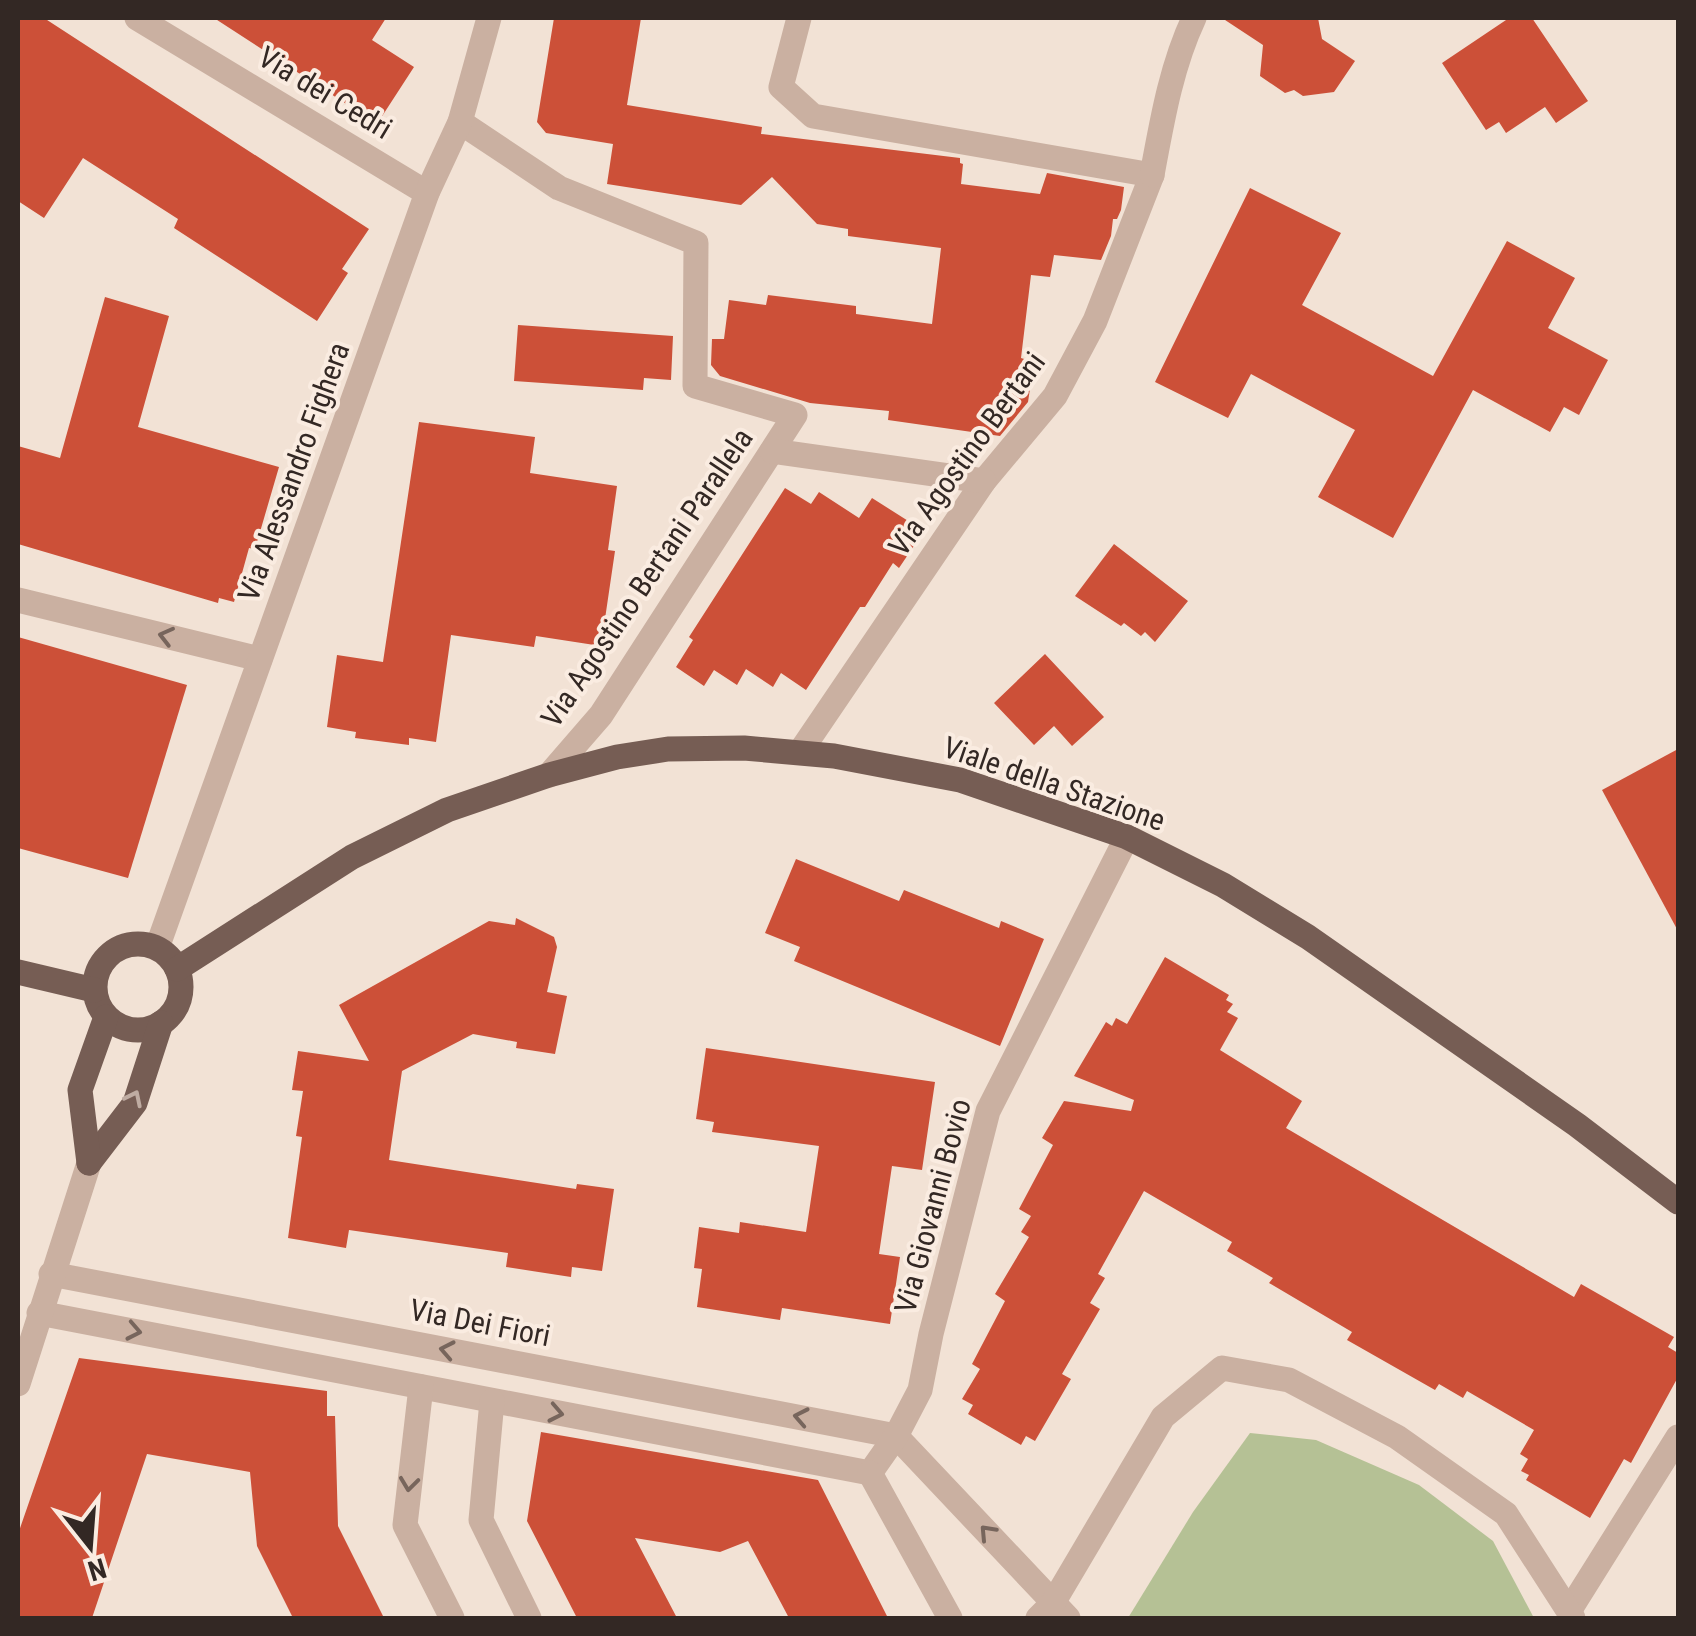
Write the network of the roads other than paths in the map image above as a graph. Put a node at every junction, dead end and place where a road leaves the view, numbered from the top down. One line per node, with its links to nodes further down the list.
1 (137, 18): 7 (street, Via dei Cedri)
2 (489, 18): 5 (street, Via Alessandro Fighera)
3 (799, 18): 6 (street)
4 (1194, 18): 6 (street, Via Agostino Bertani)
5 (460, 122): 7 (street, Via Alessandro Fighera); 8 (street, Via Agostino Bertani Parallela)
6 (1152, 174): 9 (street, Via Agostino Bertani)
7 (427, 193): 11 (street, Via Alessandro Fighera)
8 (772, 451): 9 (street); 13 (street, Via Agostino Bertani Parallela)
9 (984, 480): 12 (street, Via Agostino Bertani)
10 (18, 600): 11 (street, one-way to 10)
11 (260, 659): 15 (street, Via Alessandro Fighera)
12 (800, 752): 13 (main road, Viale della Stazione); 14 (main road, Viale della Stazione)
13 (549, 774): 16 (main road, Viale della Stazione)
14 (1127, 837): 22 (main road, Viale della Stazione); 29 (street, Via Giovanni Bovio)
15 (157, 948): 16 (main road); 18 (main road)
16 (178, 969): 20 (main road)
17 (18, 972): 18 (main road)
18 (94, 990): 19 (main road)
19 (106, 1017): 20 (main road); 21 (main road)
20 (162, 1023): 21 (main road, one-way to 20)
21 (88, 1163): 23 (street)
22 (1678, 1202)
23 (52, 1274): 24 (street); 29 (street, Via Dei Fiori, one-way to 23)
24 (38, 1313): 25 (street); 27 (street, one-way to 27)
25 (23, 1347): 26 (street)
26 (18, 1384)
27 (421, 1388): 28 (street); 34 (street, one-way to 34)
28 (492, 1402): 31 (street, one-way to 31); 35 (street)
29 (896, 1436): 31 (street); 32 (street, one-way to 29)
30 (1678, 1438): 33 (street)
31 (870, 1472): 36 (street)
32 (1053, 1613): 33 (street)
33 (1571, 1615)
34 (452, 1618)
35 (529, 1618)
36 (950, 1618)

